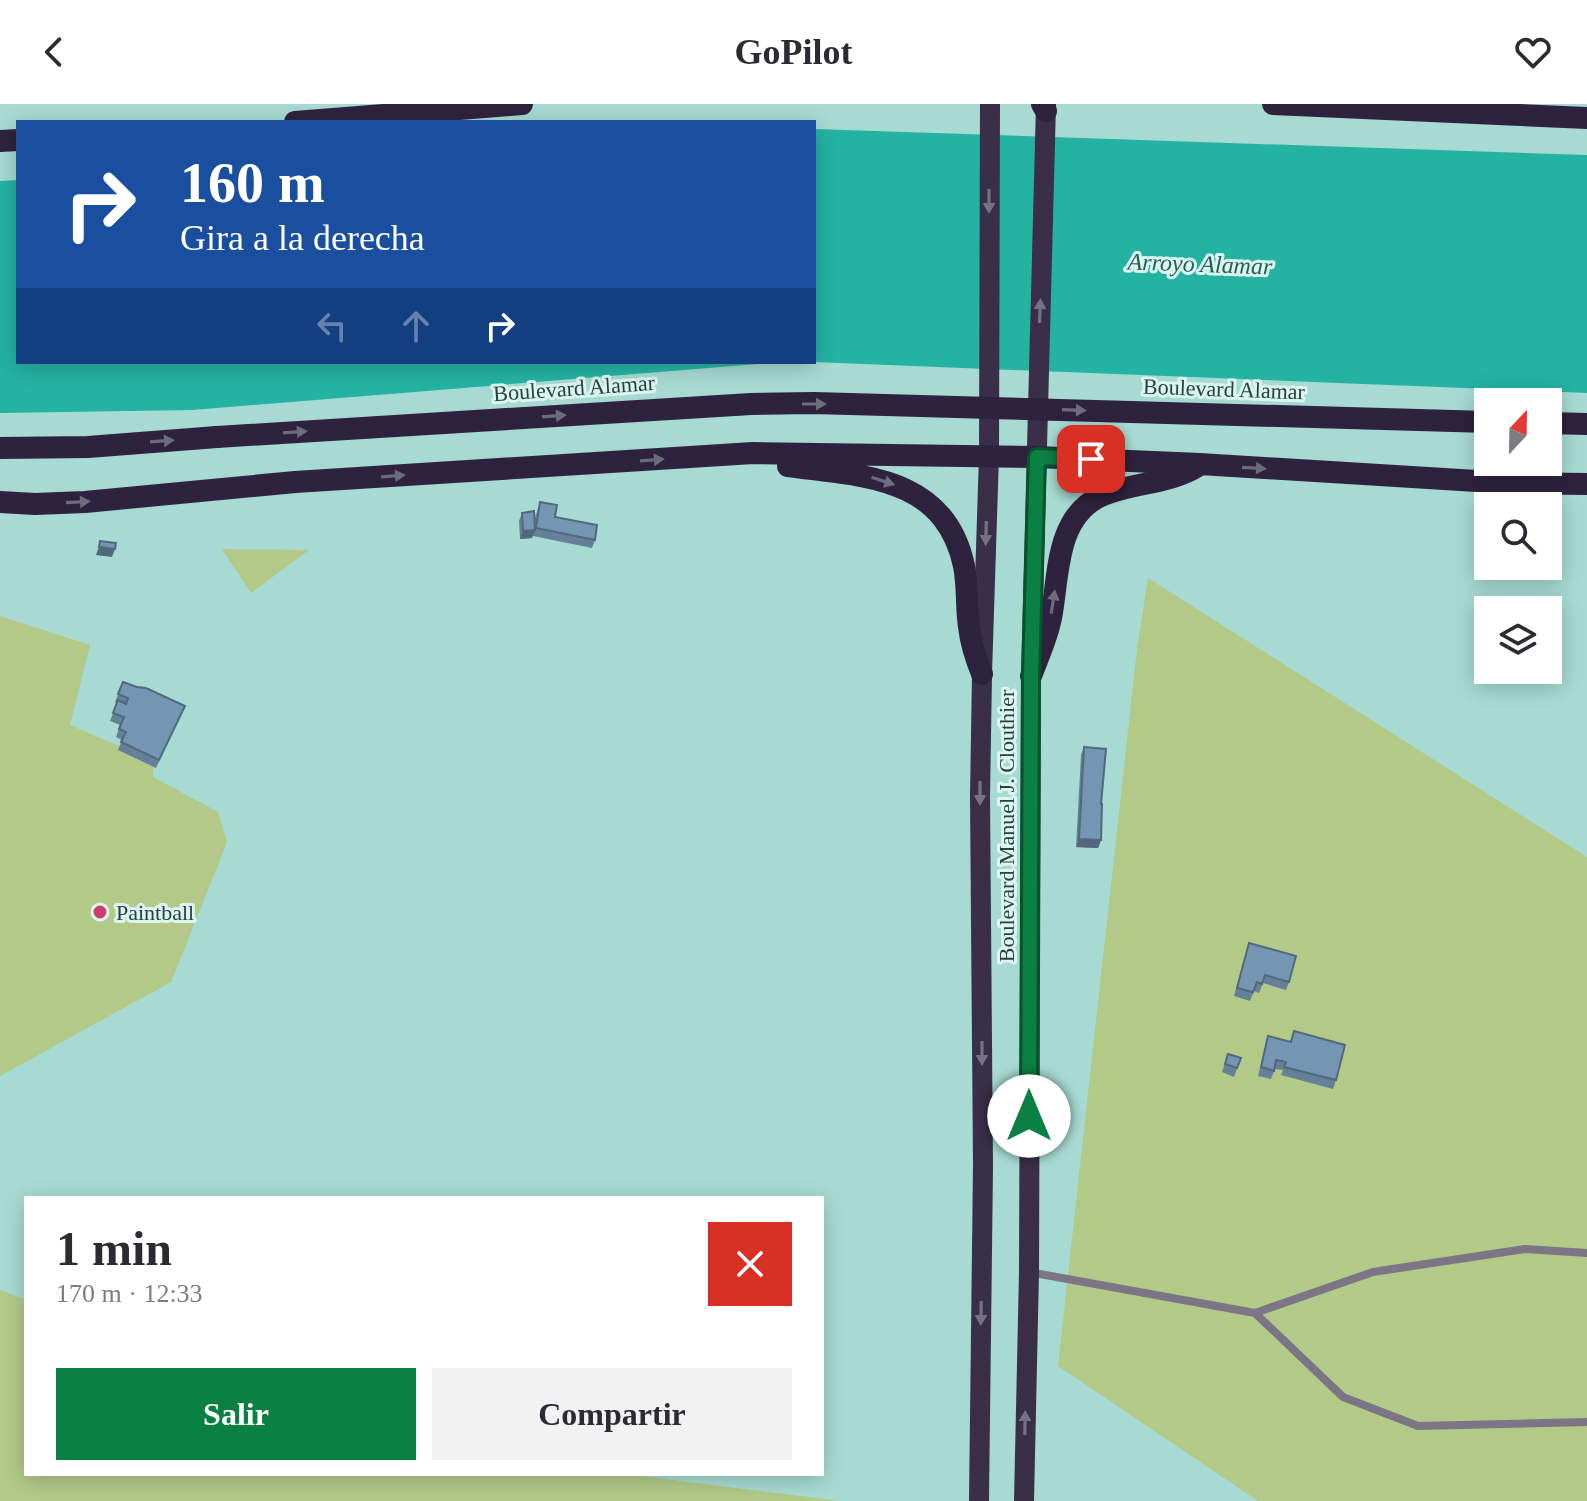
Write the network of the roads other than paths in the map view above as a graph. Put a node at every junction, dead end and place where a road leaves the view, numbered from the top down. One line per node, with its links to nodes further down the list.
1 (522, 104): 6 (highway)
2 (1273, 104): 5 (highway)
3 (1045, 111): 13 (main road, Boulevard Manuel J. Clouthier, one-way to 3)
4 (990, 114): 12 (main road, Boulevard Manuel J. Clouthier, one-way to 12)
5 (1587, 118)
6 (320, 120)
7 (1474, 422): 10 (highway, Boulevard Alamar, one-way to 7, bridge)
8 (1562, 423): 9 (highway)
9 (1587, 424)
10 (0, 448)
11 (753, 453): 12 (highway); 18 (highway, one-way to 11); 19 (highway, one-way to 19)
12 (989, 455): 13 (highway); 19 (main road, Boulevard Manuel J. Clouthier, one-way to 19)
13 (1037, 457): 14 (highway); 20 (main road, Boulevard Manuel J. Clouthier)
14 (1200, 464): 15 (highway, one-way to 15); 20 (highway, one-way to 14)
15 (1509, 483): 16 (highway); 17 (highway)
16 (1587, 484)
17 (1587, 499)
18 (0, 502)
19 (982, 674): 25 (main road, Boulevard Manuel J. Clouthier, one-way to 25)
20 (1031, 676): 22 (main road, Boulevard Manuel J. Clouthier)
21 (1587, 1253): 23 (street)
22 (1029, 1272): 23 (street); 26 (main road, Boulevard Manuel J. Clouthier, one-way to 22)
23 (1255, 1313): 24 (street)
24 (1587, 1422)
25 (979, 1501)
26 (1024, 1501)

